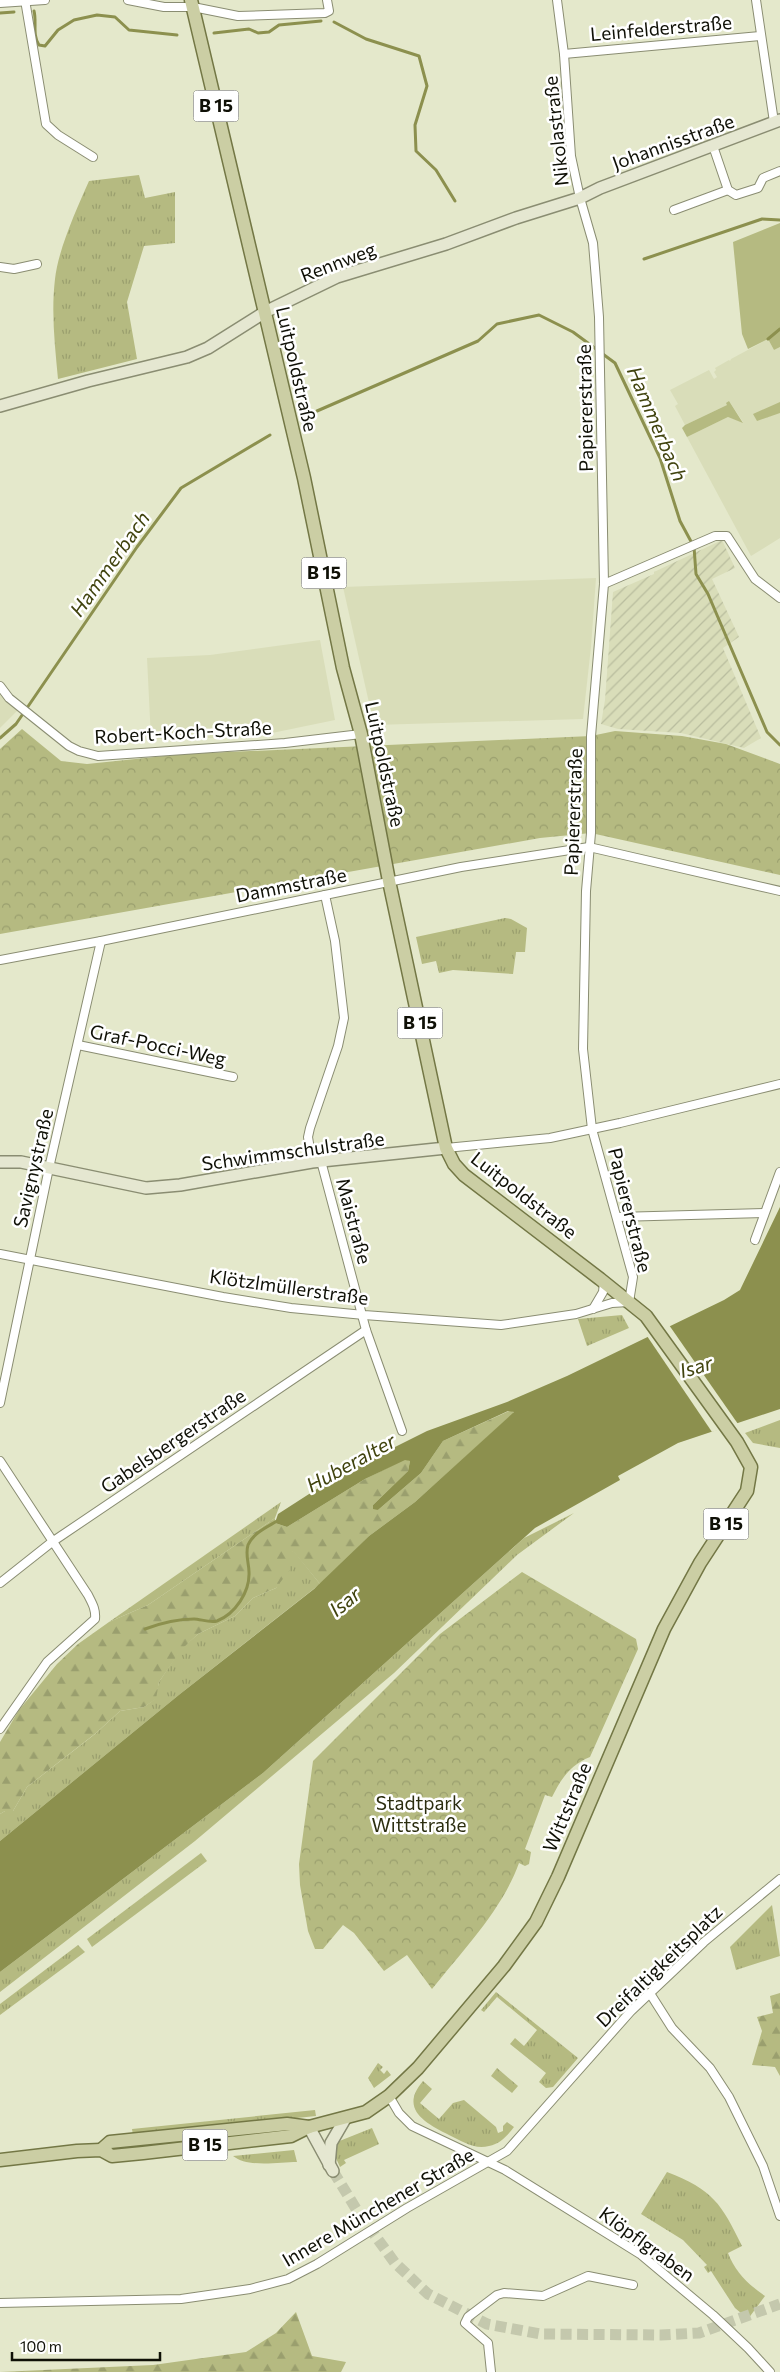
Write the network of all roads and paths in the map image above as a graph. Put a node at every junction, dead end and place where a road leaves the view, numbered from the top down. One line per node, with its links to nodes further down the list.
1 (25, 0): 2 (street); 7 (street); 13 (street)
2 (45, 0)
3 (128, 0): 8 (street)
4 (327, 0): 8 (street)
5 (557, 0): 10 (street, Nikolastraße)
6 (756, 0): 9 (street)
7 (0, 2)
8 (192, 3): 20 (main road, Luitpoldstraße / B 15)
9 (760, 36): 10 (street, Leinfelderstraße); 11 (street)
10 (564, 54): 16 (street, Nikolastraße)
11 (777, 121): 12 (street, Johannisstraße)
12 (713, 146): 15 (street); 16 (street, Johannisstraße)
13 (93, 157)
14 (780, 171): 15 (street)
15 (728, 190): 17 (street)
16 (580, 198): 20 (street, Rennweg); 21 (street, Nikolastraße)
17 (674, 210)
18 (37, 264): 19 (street)
19 (0, 268)
20 (265, 312): 22 (street, Rennweg); 26 (main road, Luitpoldstraße / B 15)
21 (599, 317): 23 (street, Papiererstraße)
22 (0, 406)
23 (604, 584): 24 (street); 27 (street, Papiererstraße)
24 (780, 598)
25 (0, 686): 26 (street, Robert-Koch-Straße)
26 (361, 734): 28 (main road, Luitpoldstraße / B 15)
27 (589, 847): 28 (street, Dammstraße); 29 (street); 36 (street, Papiererstraße)
28 (389, 881): 30 (street, Dammstraße); 37 (main road, Luitpoldstraße / B 15)
29 (780, 891)
30 (325, 895): 31 (street, Dammstraße); 38 (street, Maistraße)
31 (101, 941): 32 (street, Dammstraße); 33 (street, Savignystraße)
32 (0, 960)
33 (78, 1045): 34 (street, Graf-Pocci-Weg); 40 (street, Savignystraße)
34 (233, 1077)
35 (780, 1084): 36 (street, Schwimmschulstraße)
36 (592, 1129): 37 (street, Schwimmschulstraße); 43 (street, Papiererstraße)
37 (446, 1148): 38 (street, Schwimmschulstraße); 47 (main road, Luitpoldstraße / B 15)
38 (317, 1161): 40 (street, Schwimmschulstraße); 50 (street, Maistraße)
39 (0, 1162): 40 (street, Schwimmschulstraße)
40 (49, 1168): 46 (street, Savignystraße)
41 (780, 1172): 42 (street)
42 (764, 1213): 43 (street); 44 (street)
43 (617, 1217): 48 (street, Papiererstraße)
44 (755, 1240)
45 (0, 1254): 46 (street, Klötzlmüllerstraße)
46 (29, 1259): 50 (street, Klötzlmüllerstraße); 52 (street, Savignystraße)
47 (604, 1281): 48 (main road, Luitpoldstraße / B 15); 49 (street)
48 (629, 1302): 49 (street, Klötzlmüllerstraße); 53 (main road, Luitpoldstraße / B 15)
49 (593, 1309): 50 (street, Klötzlmüllerstraße)
50 (364, 1315): 51 (street, Maistraße)
51 (366, 1330): 54 (street, Maistraße); 56 (street, Gabelsbergerstraße)
52 (0, 1404)
53 (726, 1428): 62 (main road, Wittstraße / B 15)
54 (402, 1432)
55 (0, 1461): 56 (street)
56 (52, 1542): 57 (street, Gabelsbergerstraße); 58 (street)
57 (0, 1583)
58 (0, 1729)
59 (780, 1879): 60 (street, Dreifaltigkeitsplatz)
60 (651, 1995): 61 (street, Dreifaltigkeitsplatz); 67 (street)
61 (603, 2042): 66 (street, Innere Münchener Straße)
62 (389, 2096): 63 (main road, Wittstraße / B 15); 66 (street, Klöpflgraben)
63 (346, 2119): 64 (main road, Wittstraße / B 15); 64 (street)
64 (308, 2127): 65 (main road, Wittstraße / B 15)
65 (0, 2160)
66 (488, 2162): 69 (street, Innere Münchener Straße); 71 (street, Klöpflgraben)
67 (780, 2216)
68 (633, 2285): 70 (street)
69 (0, 2303)
70 (491, 2372)
71 (770, 2372)

